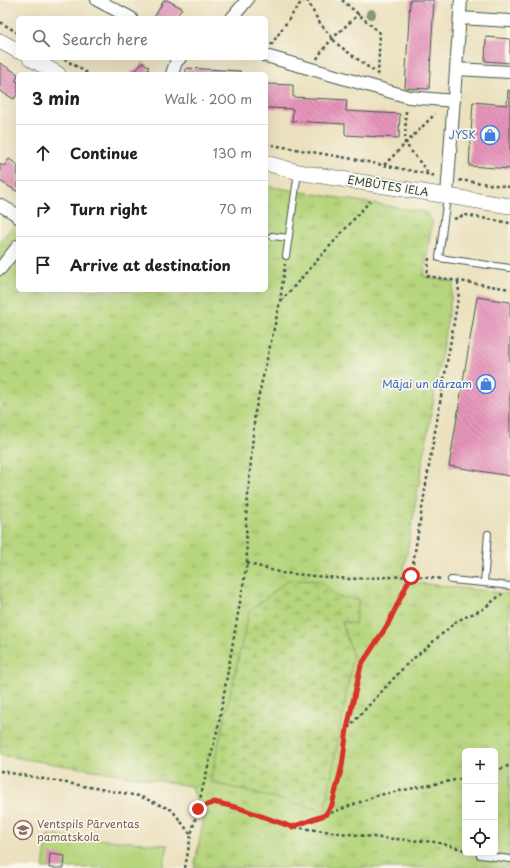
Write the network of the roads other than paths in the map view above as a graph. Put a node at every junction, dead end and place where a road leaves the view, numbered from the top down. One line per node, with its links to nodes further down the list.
1 (97, 0): 4 (street)
2 (247, 0): 5 (street)
3 (461, 0): 6 (street)
4 (127, 16)
5 (234, 16)
6 (460, 18): 7 (street); 13 (street)
7 (510, 21)
8 (0, 41): 9 (street)
9 (16, 50)
10 (268, 51): 17 (street)
11 (34, 60): 14 (street)
12 (178, 60): 15 (street)
13 (456, 70): 16 (street); 17 (street)
14 (54, 72)
15 (173, 72)
16 (510, 72)
17 (454, 101): 20 (street)
18 (268, 164): 19 (street, EMBŪTES IELA)
19 (298, 172): 20 (street, EMBŪTES IELA); 25 (lane)
20 (447, 195): 22 (street, EMBŪTES IELA); 28 (lane)
21 (0, 205): 23 (street)
22 (510, 206)
23 (16, 214)
24 (272, 236): 25 (lane)
25 (289, 238): 27 (lane)
26 (16, 249): 29 (street)
27 (286, 256)
28 (510, 268)
29 (0, 269)
30 (488, 534): 32 (lane)
31 (451, 580): 32 (lane)
32 (484, 583): 33 (lane)
33 (510, 586)
34 (488, 856): 35 (lane)
35 (510, 859)

